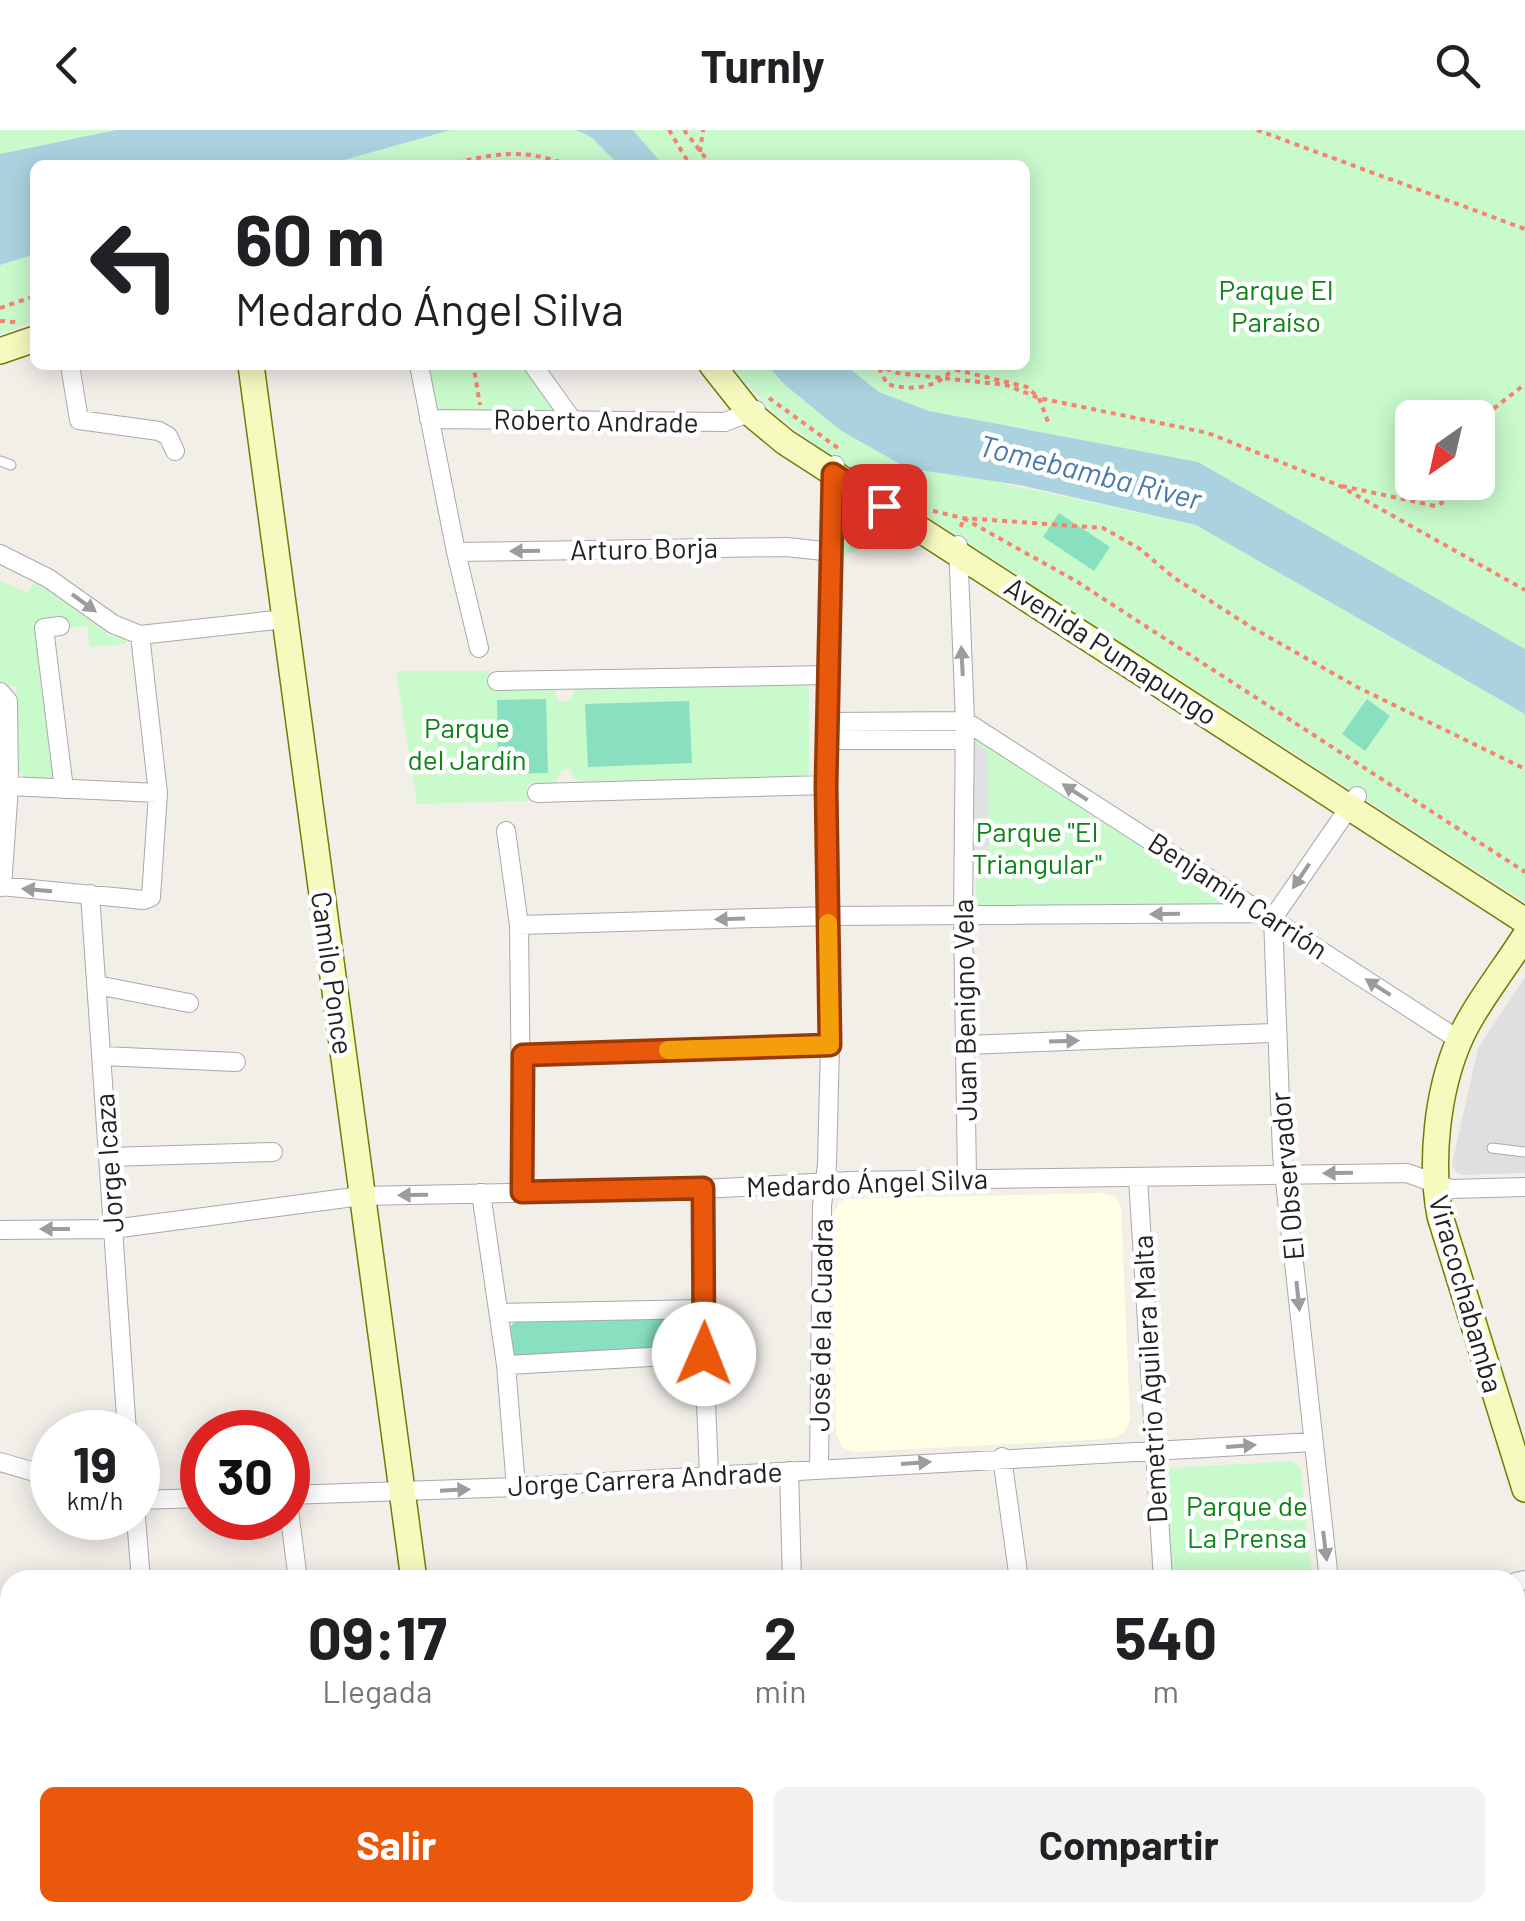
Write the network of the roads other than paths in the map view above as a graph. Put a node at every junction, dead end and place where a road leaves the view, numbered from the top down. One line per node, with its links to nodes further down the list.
1 (30, 341): 2 (street)
2 (0, 351)
3 (71, 370): 11 (street)
4 (252, 370): 19 (street, Camilo Ponce)
5 (420, 370): 9 (street)
6 (537, 370): 10 (street)
7 (717, 370): 8 (street, Avenida Pumapungo)
8 (755, 410): 10 (street, Roberto Andrade); 14 (street, Avenida Pumapungo)
9 (429, 419): 10 (street, Roberto Andrade); 16 (street)
10 (573, 421)
11 (176, 451)
12 (0, 461): 13 (lane)
13 (11, 465)
14 (834, 468): 15 (street, Avenida Pumapungo); 17 (street, José de la Cuadra)
15 (957, 547): 26 (street, Juan Benigno Vela, one-way to 15); 33 (street, Avenida Pumapungo)
16 (456, 552): 17 (street, Arturo Borja, one-way to 16); 22 (street)
17 (832, 552): 23 (street, José de la Cuadra)
18 (0, 554): 21 (street, one-way to 21)
19 (285, 619): 21 (street); 65 (street, Camilo Ponce)
20 (60, 626): 30 (street)
21 (140, 635): 31 (street)
22 (479, 648)
23 (828, 675): 24 (street); 27 (street, José de la Cuadra)
24 (497, 682)
25 (0, 692): 29 (street)
26 (965, 730): 27 (street); 37 (street, Benjamín Carrión, one-way to 26); 39 (street, Juan Benigno Vela)
27 (827, 731): 28 (street, José de la Cuadra)
28 (826, 785): 32 (street); 38 (street, José de la Cuadra)
29 (9, 786): 30 (street); 35 (street)
30 (64, 788): 31 (street)
31 (158, 793): 36 (street)
32 (537, 793)
33 (1353, 800): 37 (street, one-way to 37); 40 (street, Avenida Pumapungo)
34 (506, 831): 41 (street)
35 (1, 886): 36 (street, one-way to 35)
36 (90, 894): 43 (street, Jorge Icaza)
37 (1268, 915): 39 (street, one-way to 39); 45 (street, El Observador); 46 (street, Benjamín Carrión, one-way to 37)
38 (828, 916): 39 (street); 41 (street, one-way to 41); 47 (street, José de la Cuadra)
39 (962, 917): 48 (street, Juan Benigno Vela)
40 (1525, 921)
41 (519, 925): 49 (street)
42 (1525, 936): 46 (street, Viracochabamba)
43 (97, 985): 44 (street); 50 (street, Jorge Icaza)
44 (189, 1003)
45 (1276, 1033): 48 (street, one-way to 45); 56 (street, El Observador)
46 (1459, 1040): 60 (street, Viracochabamba)
47 (830, 1045): 49 (street); 59 (street, José de la Cuadra)
48 (967, 1045): 58 (street, Juan Benigno Vela)
49 (523, 1055): 63 (street)
50 (102, 1056): 51 (street); 55 (street, Jorge Icaza)
51 (236, 1062)
52 (1492, 1148): 54 (lane)
53 (273, 1152): 55 (street)
54 (1525, 1152)
55 (110, 1158): 66 (street, Jorge Icaza)
56 (1286, 1174): 57 (street, Medardo Ángel Silva); 60 (street, Medardo Ángel Silva, one-way to 56); 73 (street, El Observador, one-way to 73)
57 (1138, 1178): 58 (street, Medardo Ángel Silva); 74 (street, Demetrio Aguilera Malta)
58 (967, 1179): 59 (street, Medardo Ángel Silva)
59 (825, 1182): 62 (street, Medardo Ángel Silva); 77 (street, José de la Cuadra)
60 (1434, 1184): 61 (street, Medardo Ángel Silva); 82 (street, Viracochabamba)
61 (1525, 1187)
62 (703, 1188): 63 (street, Medardo Ángel Silva); 68 (street)
63 (522, 1192): 64 (street, Medardo Ángel Silva)
64 (481, 1194): 65 (street, Medardo Ángel Silva, one-way to 65); 69 (street)
65 (361, 1196): 66 (street, Medardo Ángel Silva); 83 (street, Camilo Ponce)
66 (113, 1229): 67 (street, Medardo Ángel Silva, one-way to 67); 72 (street, Jorge Icaza)
67 (0, 1230)
68 (704, 1309): 69 (street); 70 (street)
69 (499, 1313): 71 (street)
70 (704, 1354): 71 (street); 80 (street)
71 (506, 1365): 81 (street)
72 (125, 1410)
73 (1312, 1442): 74 (street, Jorge Carrera Andrade, one-way to 73); 93 (street, El Observador, one-way to 93)
74 (1153, 1451): 75 (street, Jorge Carrera Andrade); 92 (street, Demetrio Aguilera Malta)
75 (1002, 1457): 77 (street, Jorge Carrera Andrade, one-way to 75); 91 (street)
76 (0, 1462): 78 (street)
77 (819, 1469): 79 (street, Jorge Carrera Andrade)
78 (30, 1471)
79 (788, 1472): 80 (street, Jorge Carrera Andrade); 90 (street)
80 (709, 1474): 81 (street, Jorge Carrera Andrade)
81 (516, 1487): 83 (street, Jorge Carrera Andrade, one-way to 81)
82 (1525, 1488)
83 (402, 1492): 84 (street, Jorge Carrera Andrade); 89 (street, Camilo Ponce)
84 (310, 1494)
85 (138, 1540): 87 (street)
86 (293, 1540): 88 (street)
87 (140, 1570)
88 (297, 1570)
89 (413, 1570)
90 (792, 1570)
91 (1018, 1570)
92 (1162, 1570)
93 (1328, 1570)

